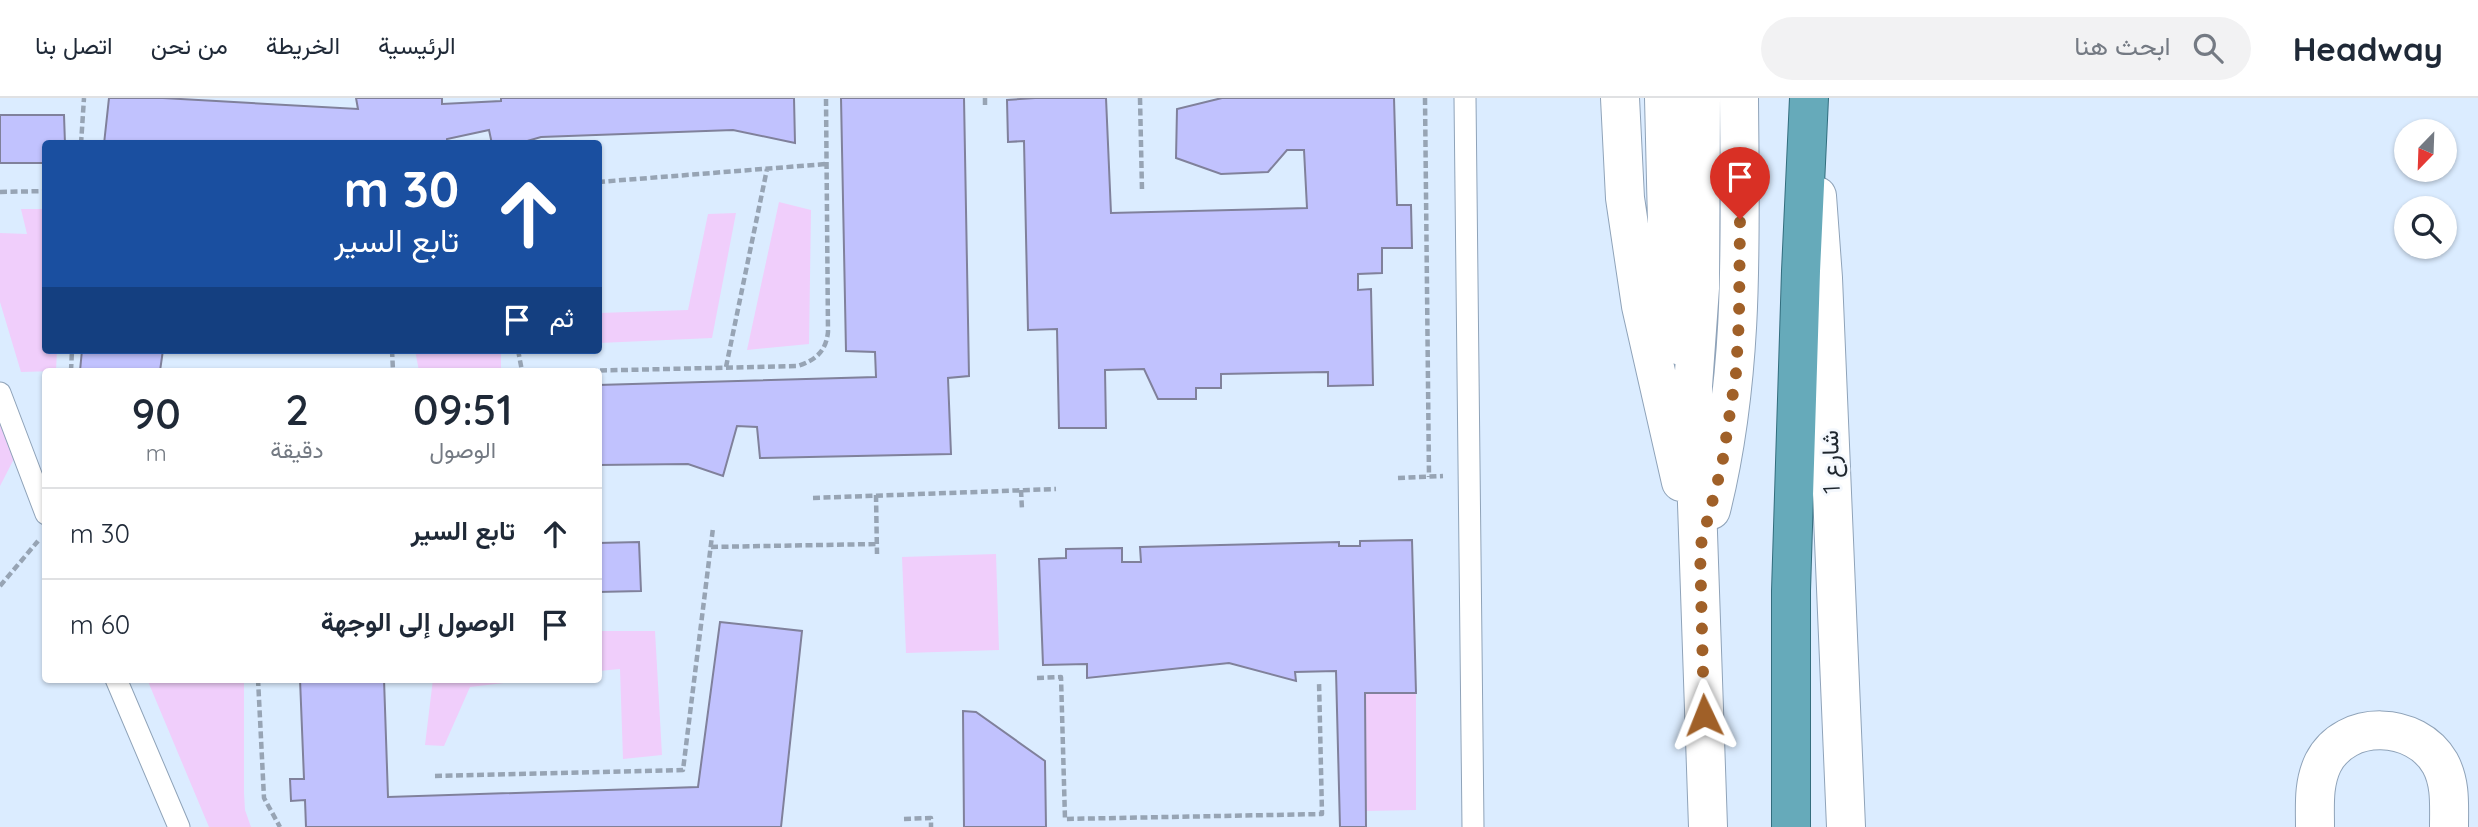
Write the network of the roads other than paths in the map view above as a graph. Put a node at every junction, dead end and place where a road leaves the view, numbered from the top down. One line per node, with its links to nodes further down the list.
1 (1465, 98): 13 (lane)
2 (1620, 98): 10 (street)
3 (1664, 98): 7 (street)
4 (1701, 98): 7 (street)
5 (1739, 98): 10 (street)
6 (1810, 98): 15 (highway); 16 (street, شارع 1)
7 (1693, 386): 10 (street)
8 (0, 393): 9 (lane)
9 (42, 503)
10 (1700, 548): 14 (street)
11 (118, 683): 12 (lane)
12 (179, 827)
13 (1473, 827)
14 (1708, 827)
15 (1791, 827)
16 (1846, 827)
17 (2315, 827): 18 (street)
18 (2449, 827)

